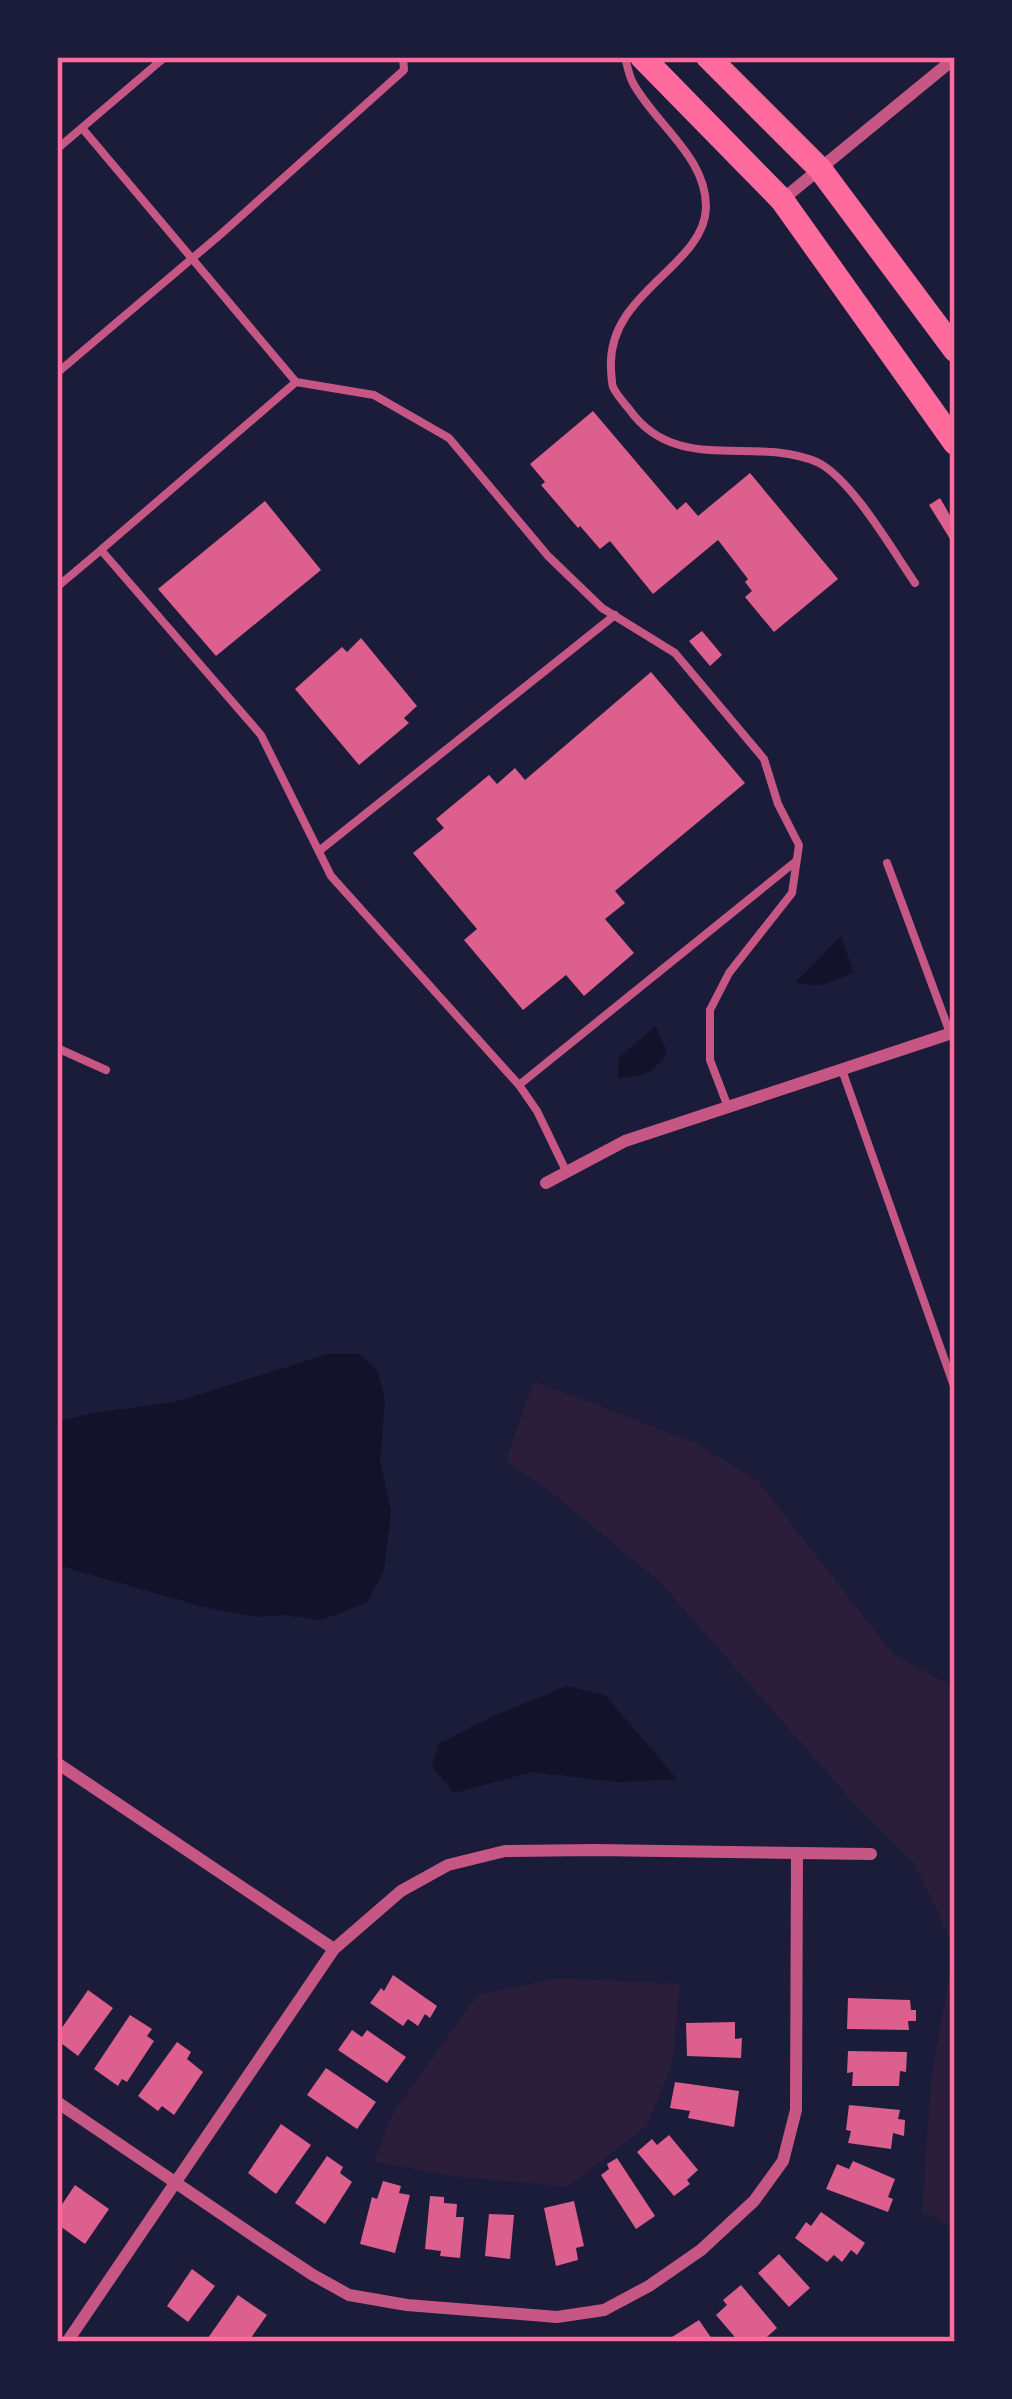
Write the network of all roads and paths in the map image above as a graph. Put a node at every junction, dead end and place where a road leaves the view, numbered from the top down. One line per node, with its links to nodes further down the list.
1 (165, 57): 7 (lane)
2 (403, 57): 11 (lane)
3 (625, 57): 17 (lane)
4 (642, 57): 10 (main road)
5 (708, 57): 9 (main road)
6 (955, 58): 9 (street)
7 (82, 128): 8 (lane); 11 (lane)
8 (57, 148)
9 (820, 169): 10 (street); 12 (main road)
10 (782, 200): 15 (main road)
11 (190, 260): 13 (lane); 14 (lane)
12 (955, 350)
13 (57, 374)
14 (296, 382): 16 (lane); 19 (lane)
15 (955, 443)
16 (101, 550): 18 (lane); 20 (lane)
17 (915, 583)
18 (57, 587)
19 (614, 615): 20 (lane); 21 (lane)
20 (319, 851): 27 (lane)
21 (796, 861): 27 (lane); 28 (lane)
22 (887, 863): 23 (lane)
23 (953, 1032): 26 (street)
24 (57, 1048): 25 (lane)
25 (106, 1070)
26 (842, 1070): 28 (street); 31 (lane)
27 (519, 1085): 29 (lane)
28 (728, 1108): 29 (street)
29 (567, 1173): 30 (street)
30 (546, 1183)
31 (955, 1389)
32 (57, 1763): 35 (street)
33 (797, 1853): 34 (street); 35 (street); 37 (street)
34 (871, 1854)
35 (334, 1949): 37 (street)
36 (57, 2102): 37 (street)
37 (176, 2182): 38 (street)
38 (67, 2342)

